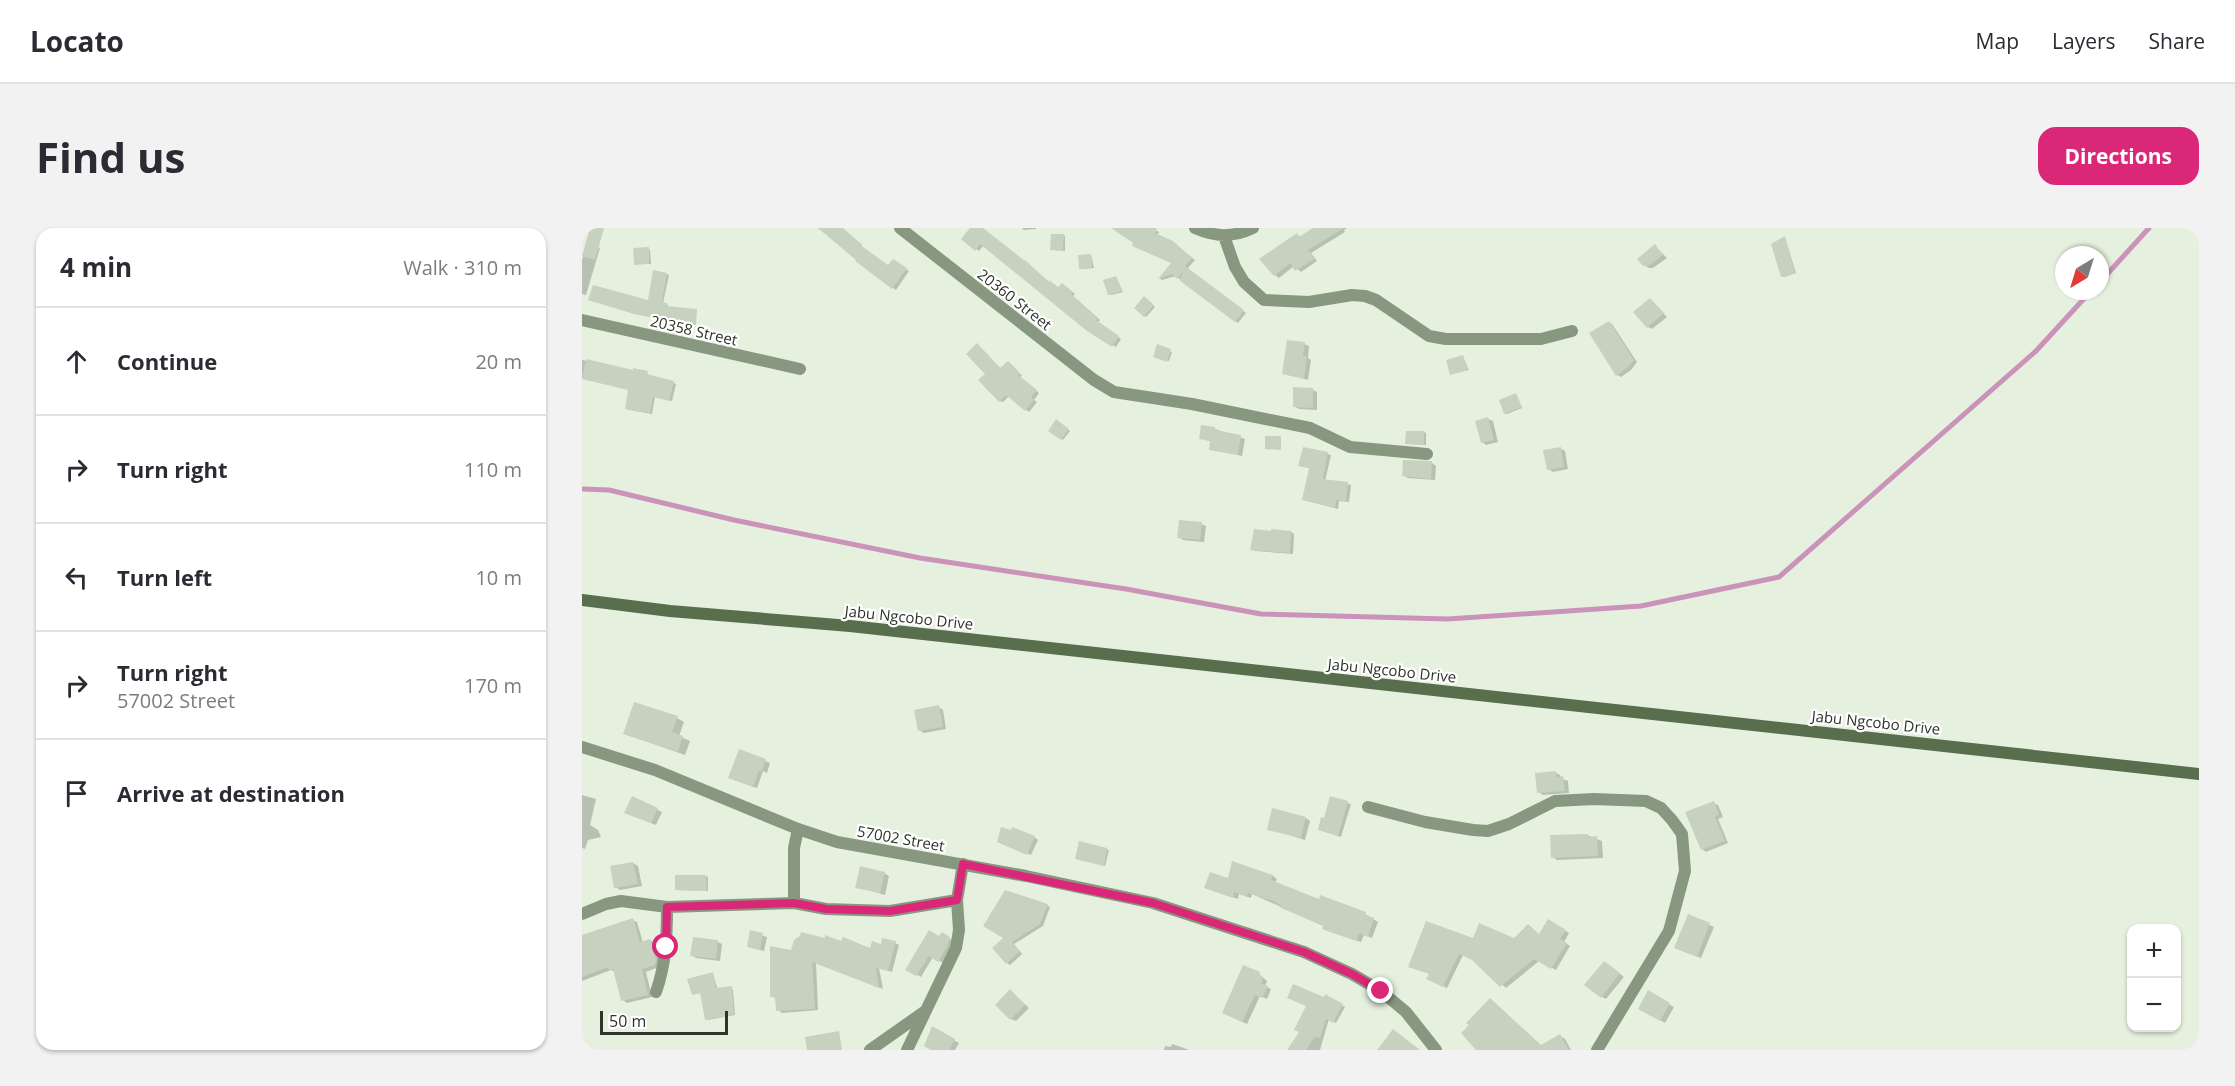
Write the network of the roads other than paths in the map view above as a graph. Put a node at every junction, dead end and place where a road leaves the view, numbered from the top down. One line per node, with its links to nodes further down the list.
1 (900, 228): 8 (street, 20360 Street)
2 (1195, 228): 4 (street)
3 (1253, 228): 4 (street)
4 (1224, 236): 6 (street)
5 (582, 321): 7 (street, 20358 Street)
6 (1572, 331)
7 (800, 369)
8 (1427, 454)
9 (582, 600): 11 (main road, Jabu Ngcobo Drive)
10 (582, 747): 13 (street, 57002 Street)
11 (2199, 774)
12 (1368, 807): 24 (street)
13 (798, 829): 14 (street, 57002 Street); 16 (street)
14 (963, 864): 15 (street); 23 (street, 57002 Street)
15 (957, 900): 16 (street); 20 (street)
16 (794, 903): 17 (street)
17 (667, 907): 18 (street); 19 (street)
18 (582, 914)
19 (656, 992)
20 (925, 1011): 21 (street); 22 (street)
21 (870, 1050)
22 (907, 1050)
23 (1436, 1050)
24 (1596, 1050)

